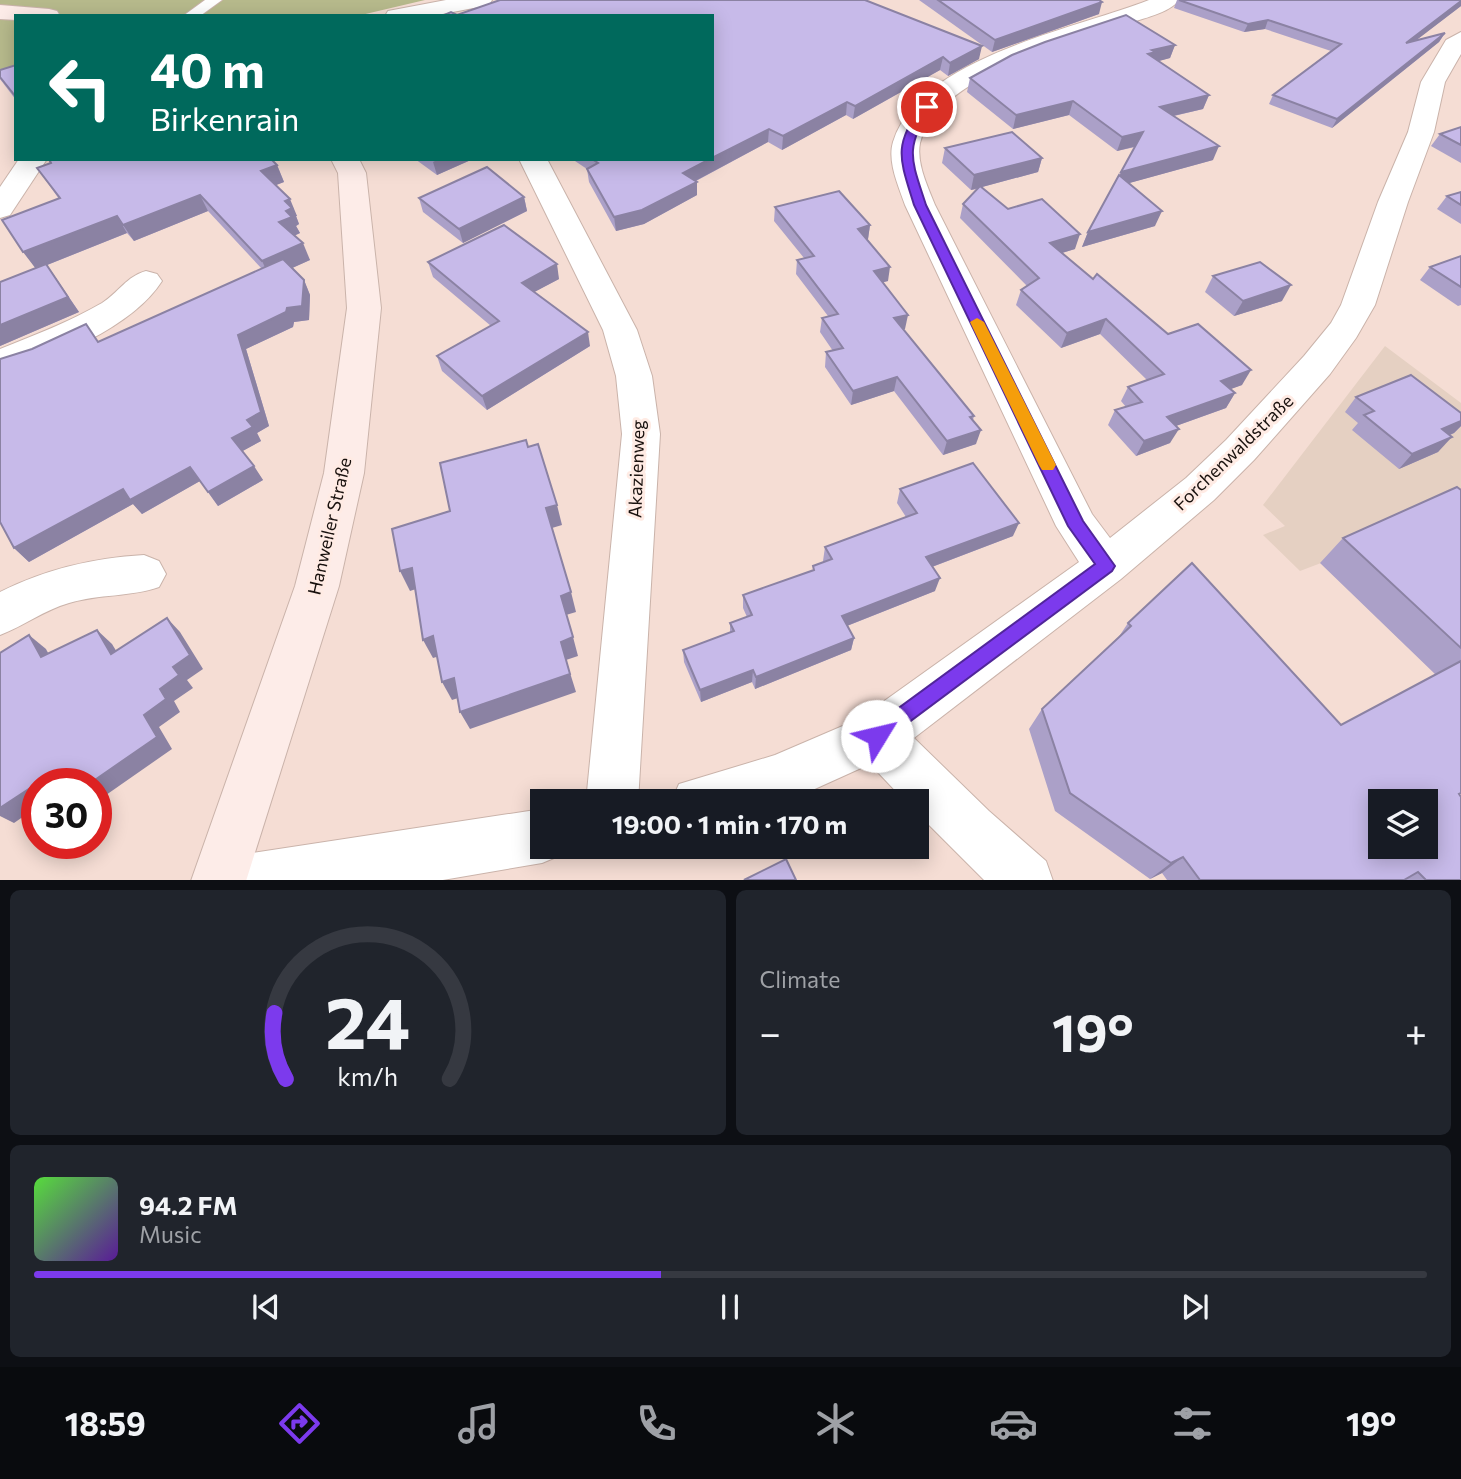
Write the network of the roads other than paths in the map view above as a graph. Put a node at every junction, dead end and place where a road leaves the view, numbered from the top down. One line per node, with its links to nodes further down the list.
1 (215, 0): 4 (lane)
2 (474, 0): 5 (street)
3 (1168, 0): 13 (street)
4 (193, 14)
5 (406, 14)
6 (1461, 40): 13 (street, Forchenwaldstraße)
7 (32, 161): 10 (street)
8 (346, 161): 20 (street, Hanweiler Straße)
9 (534, 161): 17 (street, Akazienweg)
10 (0, 209)
11 (146, 281): 12 (street)
12 (0, 363)
13 (1106, 566): 16 (street, Forchenwaldstraße)
14 (144, 574): 15 (street)
15 (0, 615)
16 (877, 736): 18 (street, Forchenwaldstraße); 22 (street)
17 (613, 789)
18 (744, 789)
19 (530, 838): 21 (street)
20 (218, 880)
21 (253, 880)
22 (1026, 880)

